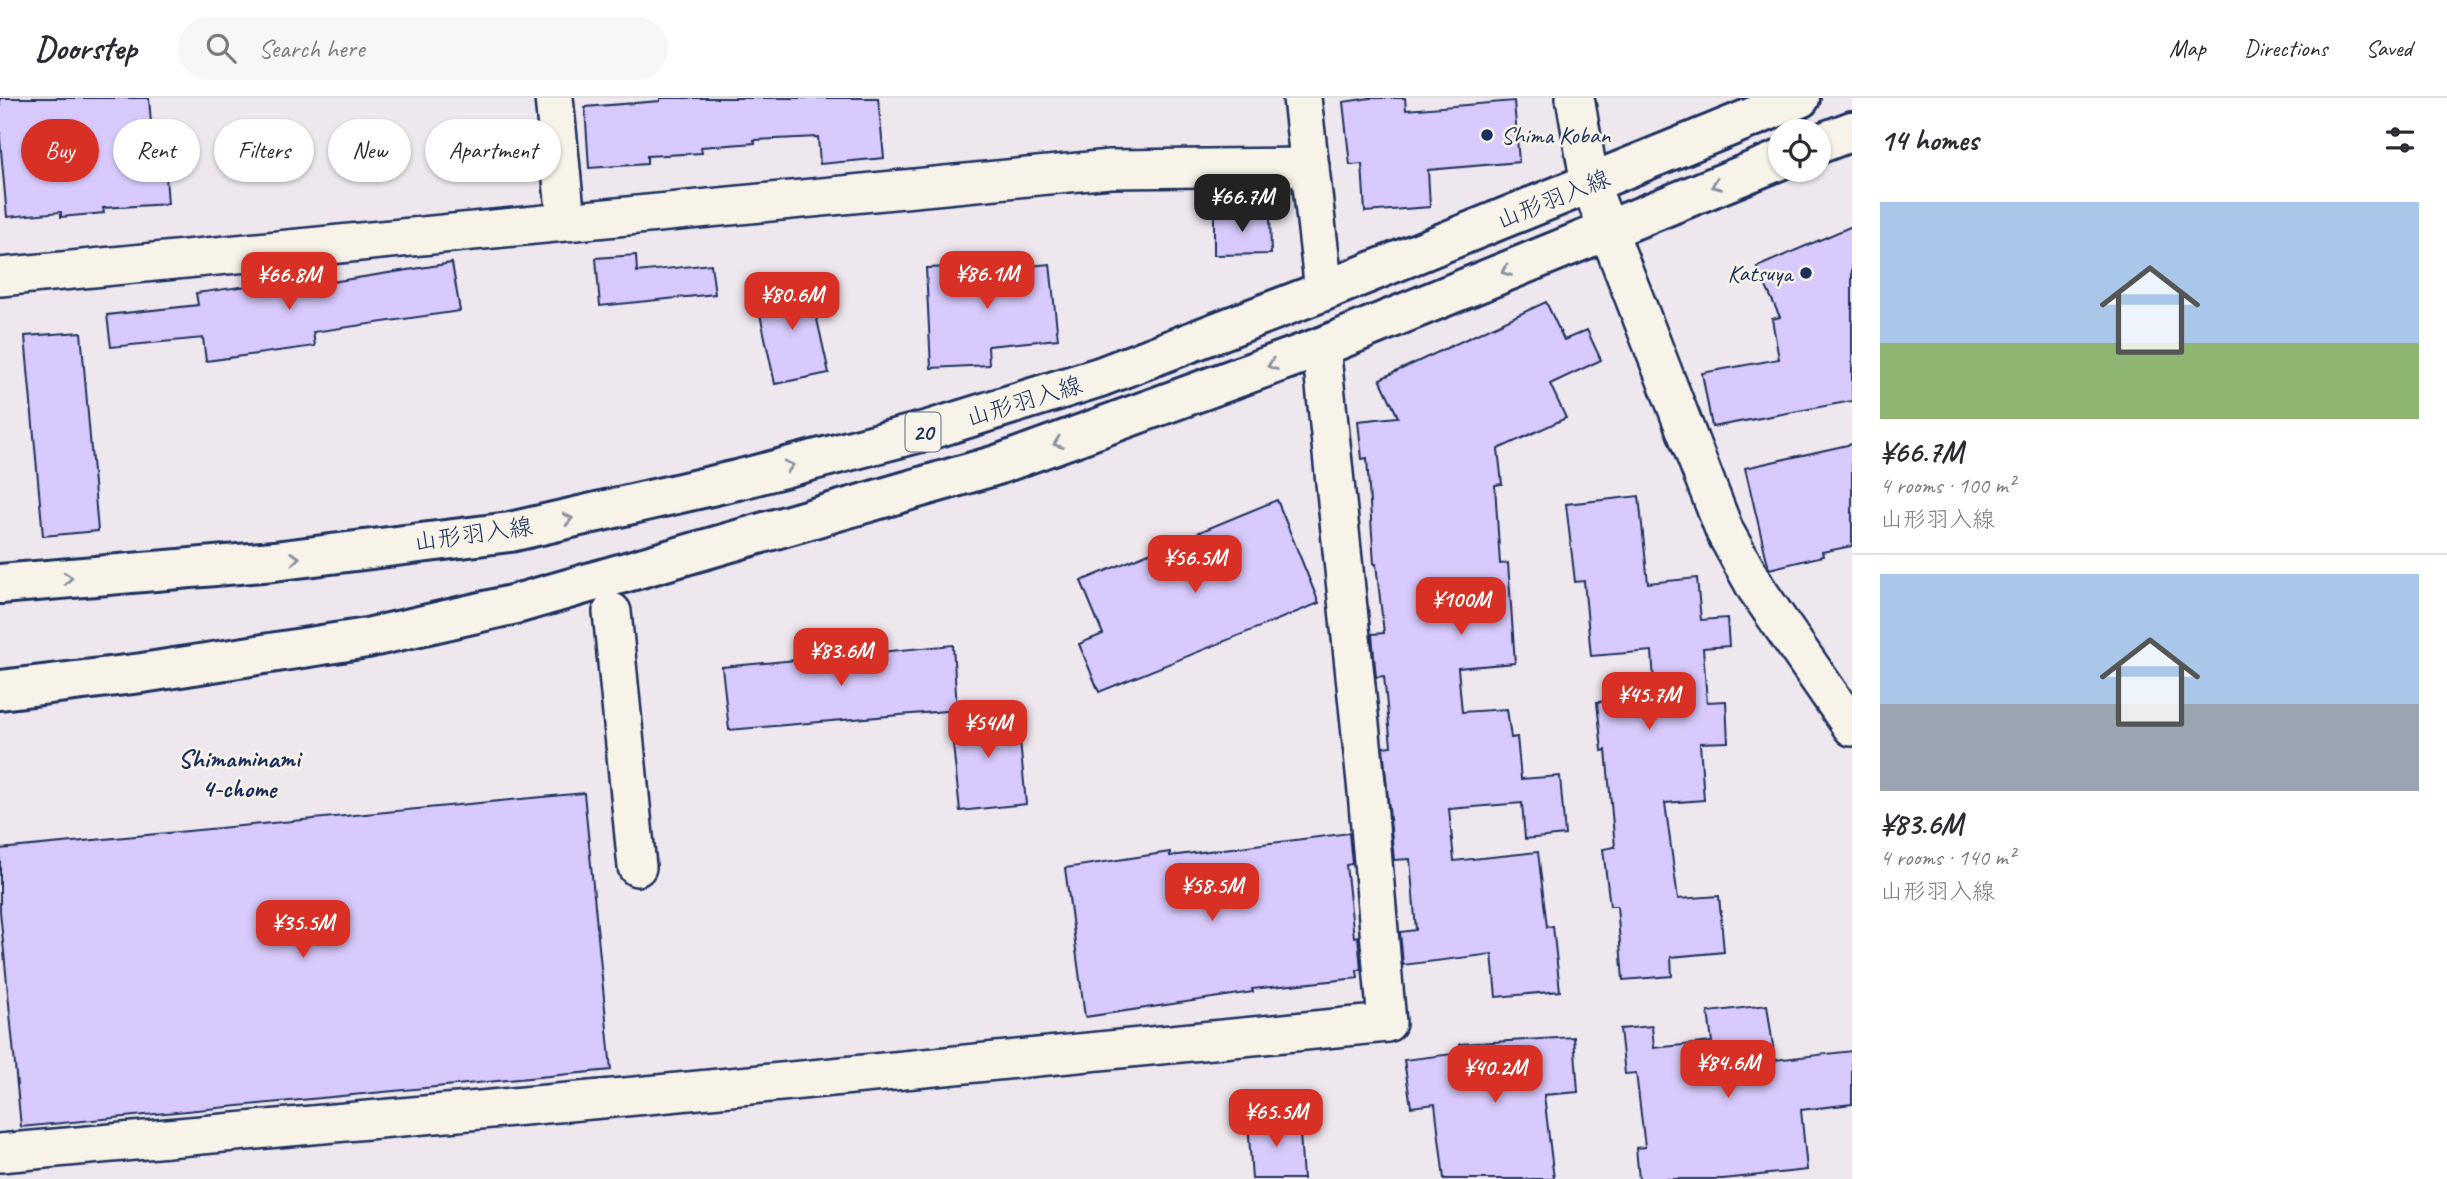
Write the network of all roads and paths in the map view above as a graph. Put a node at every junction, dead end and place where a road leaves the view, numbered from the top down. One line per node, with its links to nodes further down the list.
1 (554, 98): 10 (street)
2 (1302, 98): 8 (street)
3 (1575, 98): 9 (street)
4 (1800, 98): 9 (main road, 山形羽入線 / 20)
5 (1852, 131): 6 (main road)
6 (1831, 139)
7 (1768, 165): 11 (main road, 山形羽入線 / 20, one-way to 11)
8 (1310, 167): 10 (street); 13 (street)
9 (1590, 184): 11 (street); 13 (main road, 山形羽入線 / 20)
10 (566, 220): 12 (street)
11 (1607, 229): 14 (main road, 山形羽入線 / 20, one-way to 14); 18 (street)
12 (0, 277)
13 (1324, 291): 15 (main road, 山形羽入線 / 20, one-way to 13)
14 (1321, 347): 17 (main road, 山形羽入線 / 20, one-way to 17); 20 (street)
15 (0, 583)
16 (612, 612): 19 (street)
17 (0, 690)
18 (1852, 727)
19 (637, 867)
20 (0, 1153)

